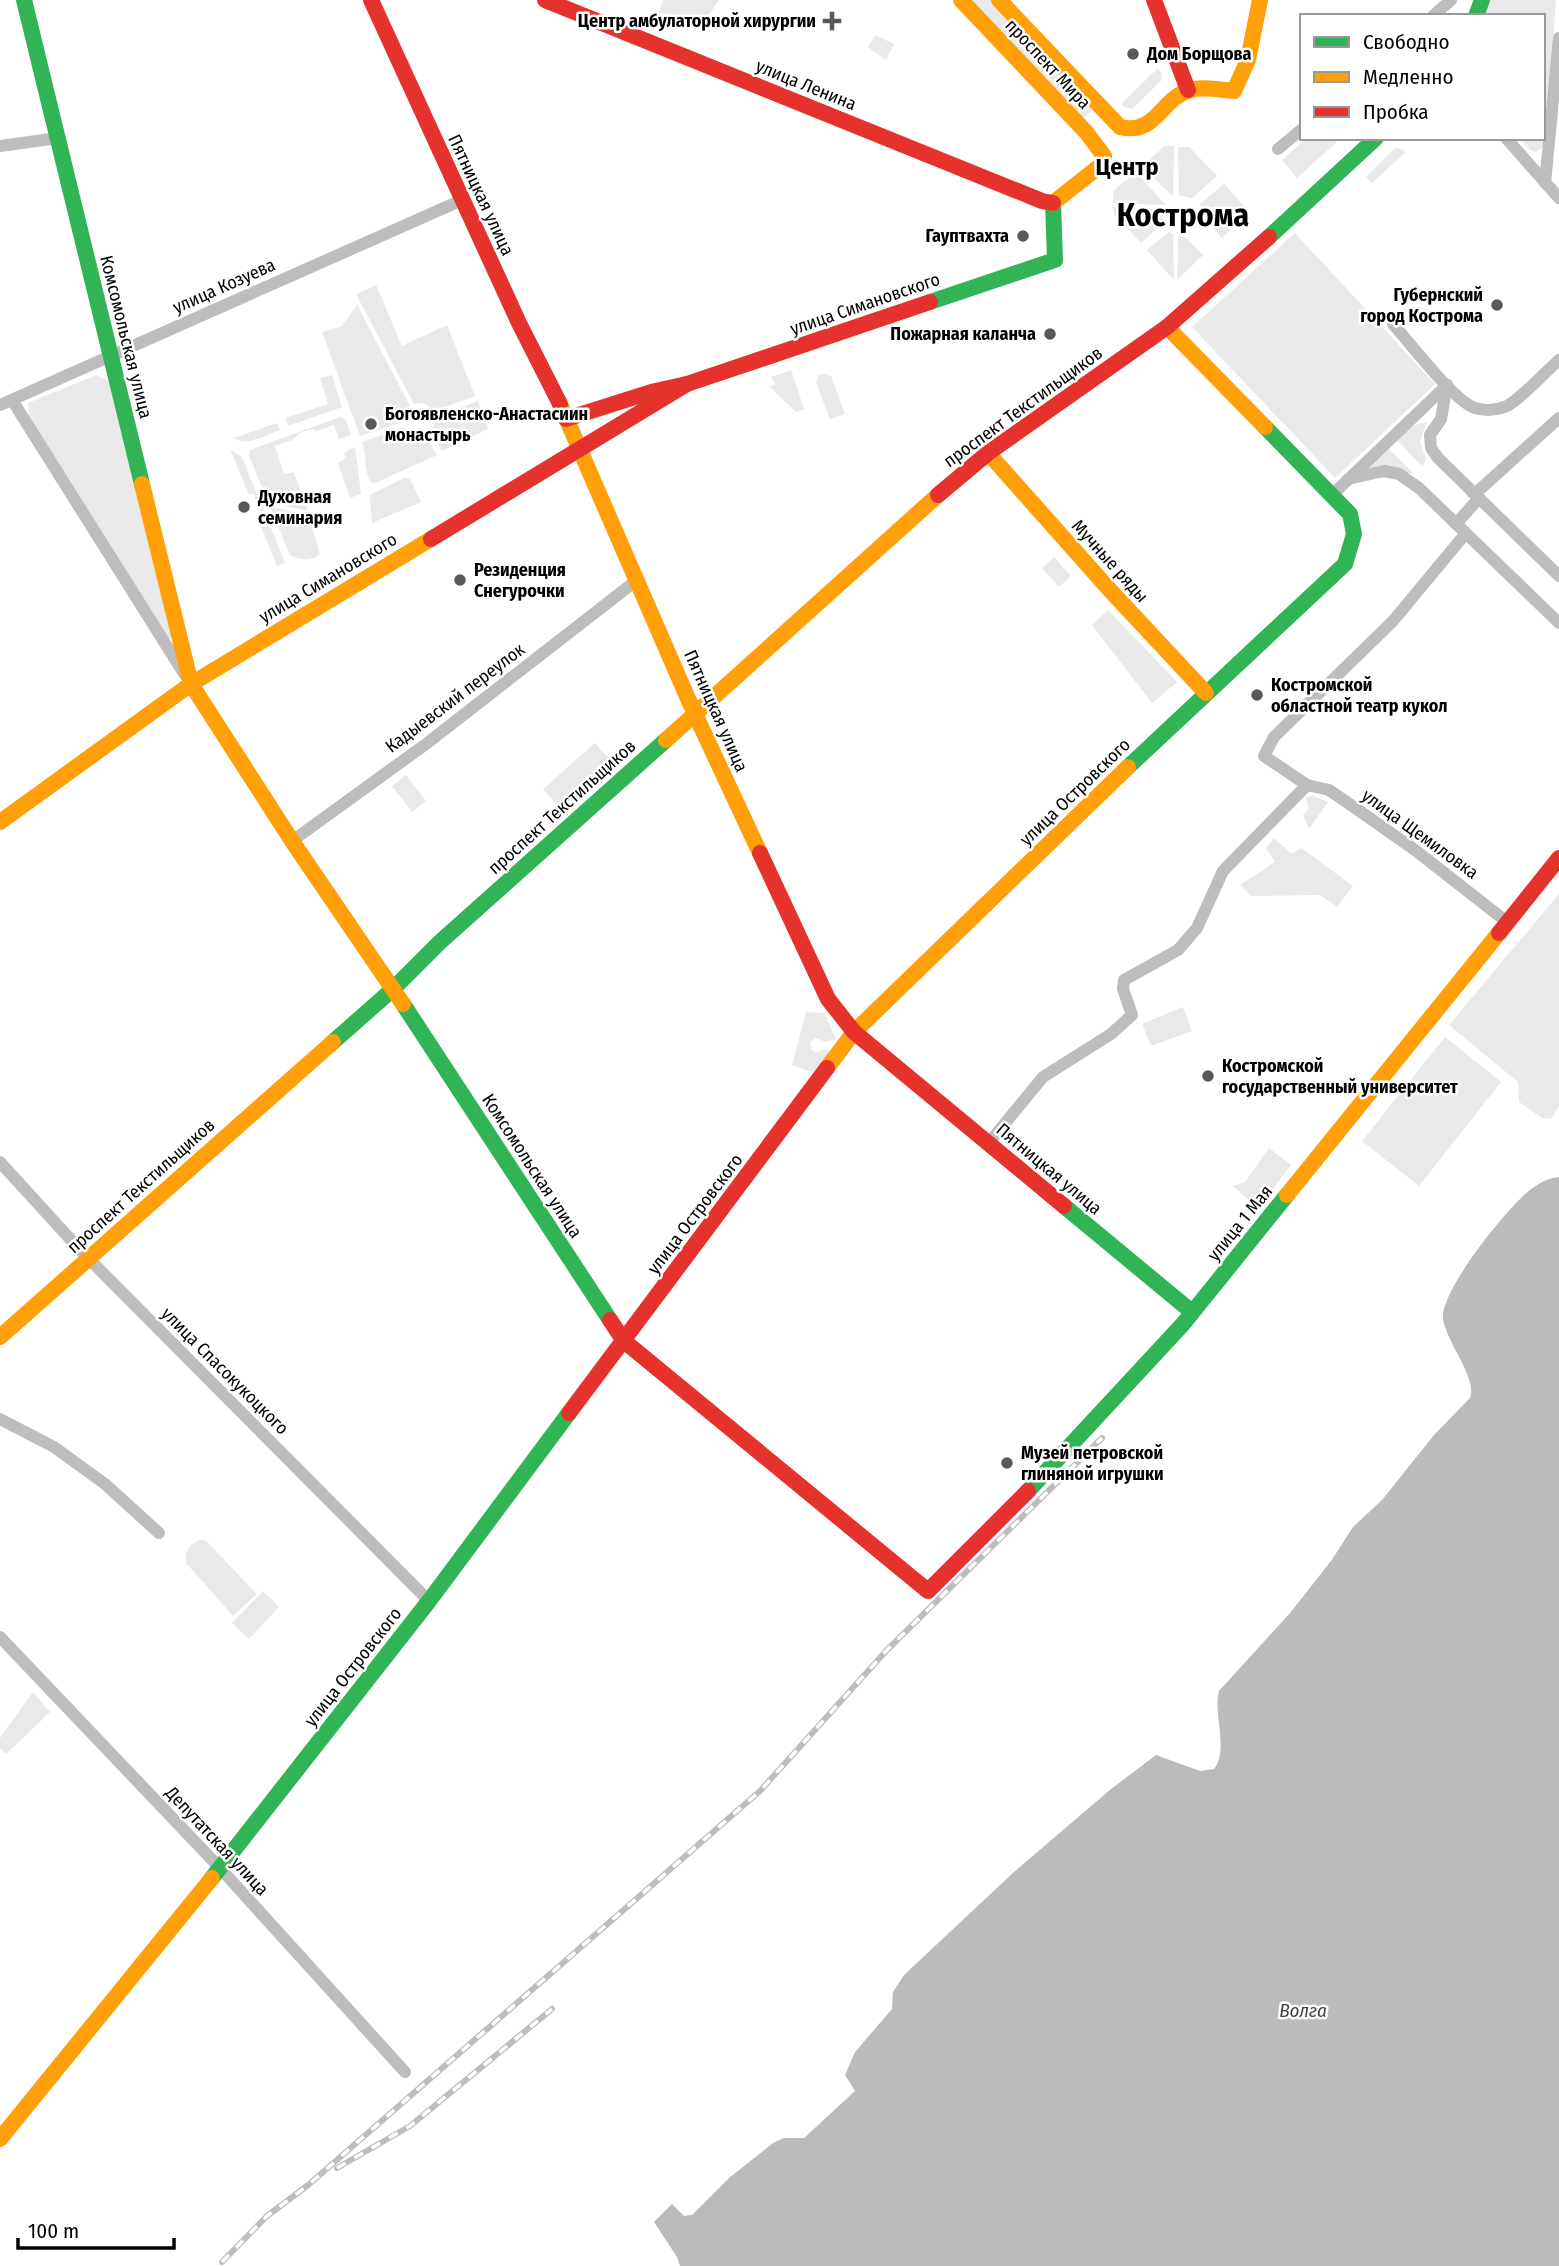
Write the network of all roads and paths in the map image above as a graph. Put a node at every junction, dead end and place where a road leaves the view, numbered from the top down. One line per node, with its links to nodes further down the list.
1 (24, 0): 13 (street, Комсомольская улица)
2 (371, 0): 20 (street, Пятницкая улица)
3 (545, 0): 21 (street, улица Ленина)
4 (961, 0): 21 (street, проспект Мира)
5 (999, 0): 11 (street, проспект Мира)
6 (1154, 0): 11 (street)
7 (1260, 0): 11 (street)
8 (1451, 0): 9 (street)
9 (1435, 14)
10 (1559, 38): 18 (street)
11 (1188, 90)
12 (1300, 130): 17 (street)
13 (58, 138): 16 (street); 24 (street, Комсомольская улица)
14 (1374, 140): 23 (street, проспект Текстильщиков)
15 (1508, 140): 18 (street)
16 (0, 146)
17 (1278, 149)
18 (1545, 183): 19 (street)
19 (1559, 198)
20 (462, 200): 24 (street, улица Козуева); 30 (street, Пятницкая улица)
21 (1053, 203): 26 (street, улица Симановского)
22 (1393, 324): 27 (street)
23 (1167, 327): 32 (street, проспект Текстильщиков); 34 (street)
24 (111, 357): 28 (street, улица Козуева); 41 (street, Комсомольская улица)
25 (1559, 360): 27 (street)
26 (687, 384): 30 (street, улица Симановского); 31 (street, улица Симановского)
27 (1447, 385): 33 (street); 35 (street)
28 (6, 402): 41 (street, Комсомольская улица)
29 (1559, 418): 35 (street)
30 (566, 419): 31 (street, Пятницкая улица)
31 (578, 449): 39 (street, Пятницкая улица); 41 (street, улица Симановского)
32 (988, 453): 42 (street, Мучные ряды); 43 (street, проспект Текстильщиков)
33 (1348, 479): 34 (street); 36 (street)
34 (1332, 495): 42 (street, улица Островского)
35 (1475, 495): 36 (street); 38 (street)
36 (1455, 524): 37 (street)
37 (1466, 533): 40 (street); 44 (street, улица Щемиловка)
38 (1559, 576)
39 (638, 580): 43 (street, Пятницкая улица); 46 (street, Кадыевский переулок)
40 (1559, 624)
41 (191, 684): 45 (street, улица Симановского); 46 (street, Комсомольская улица)
42 (1206, 693): 50 (street, улица Островского)
43 (695, 714): 49 (street, проспект Текстильщиков); 50 (street, Пятницкая улица)
44 (1307, 785): 48 (street, улица Щемиловка); 51 (street)
45 (0, 822)
46 (292, 841): 49 (street, Комсомольская улица)
47 (1559, 858): 48 (street, улица 1 Мая)
48 (1507, 922): 54 (street, улица 1 Мая)
49 (393, 989): 53 (street, проспект Текстильщиков); 56 (street, Комсомольская улица)
50 (854, 1032): 51 (street, Пятницкая улица); 56 (street, улица Островского)
51 (988, 1144): 54 (street, Пятницкая улица)
52 (0, 1162): 53 (street, улица Спасокукоцкого)
53 (89, 1260): 55 (street, проспект Текстильщиков); 60 (street, улица Спасокукоцкого)
54 (1192, 1312): 59 (street, улица 1 Мая)
55 (0, 1337)
56 (624, 1341): 59 (street, Комсомольская улица); 60 (street, улица Островского)
57 (0, 1419): 58 (street)
58 (159, 1534)
59 (928, 1591)
60 (429, 1601): 62 (street, улица Островского)
61 (0, 1637): 62 (street, Депутатская улица)
62 (220, 1868): 63 (street, Депутатская улица); 64 (street, улица Островского)
63 (405, 2072)
64 (0, 2139)

